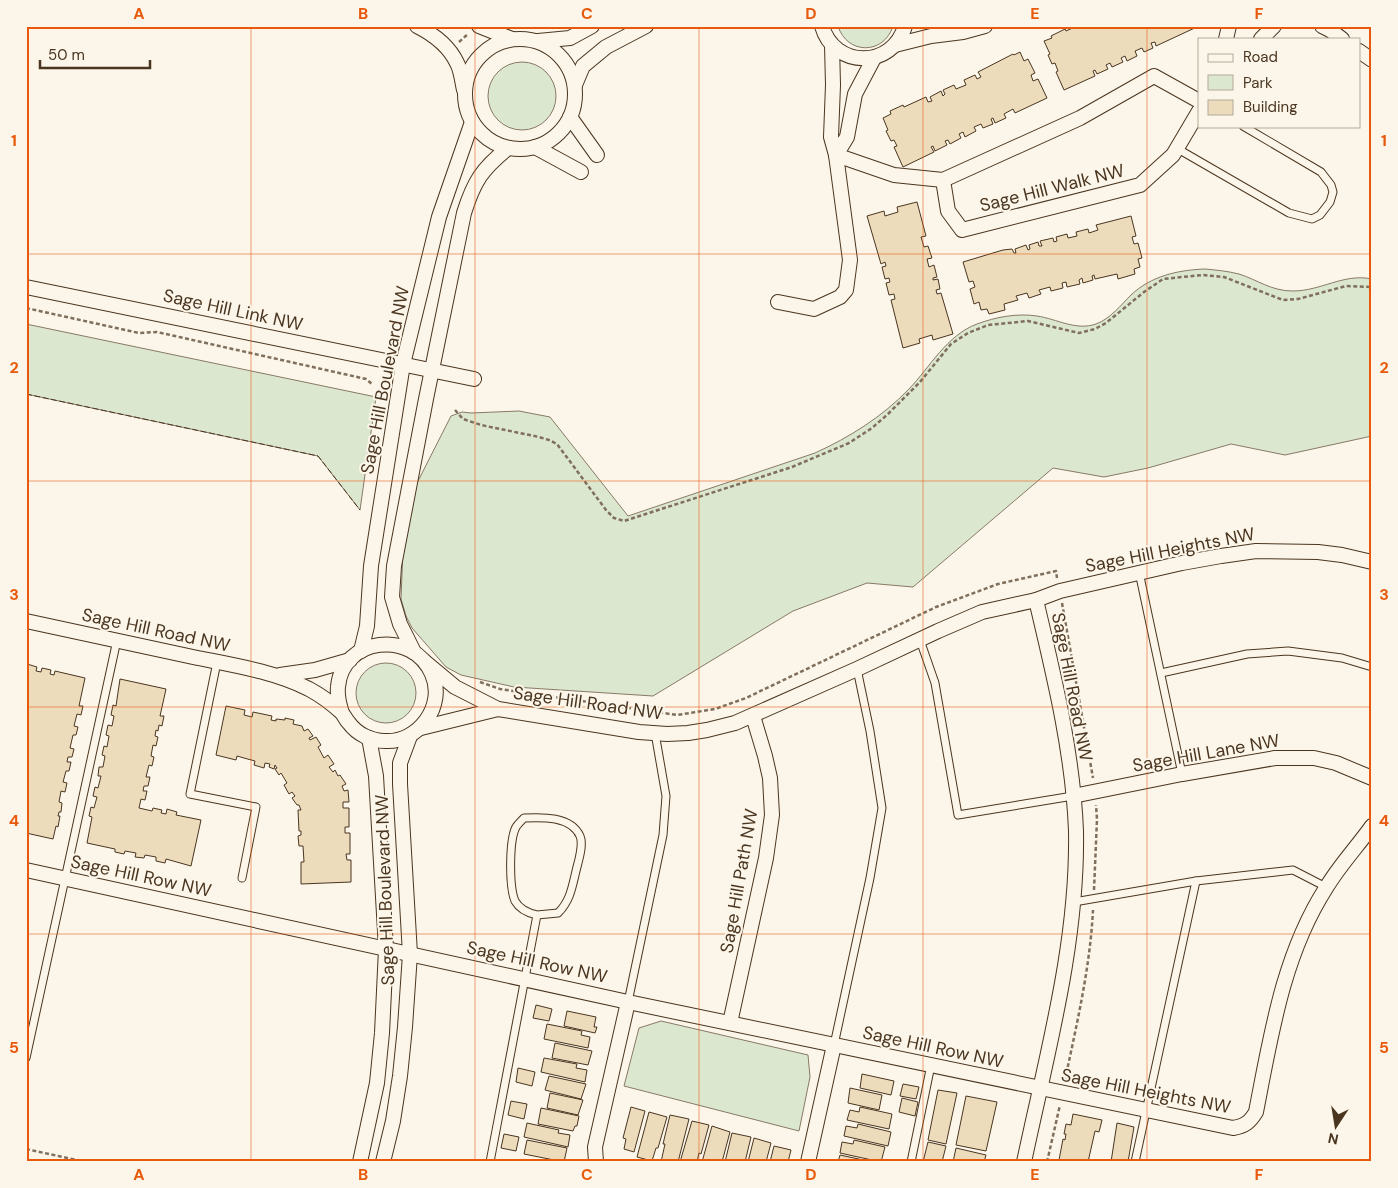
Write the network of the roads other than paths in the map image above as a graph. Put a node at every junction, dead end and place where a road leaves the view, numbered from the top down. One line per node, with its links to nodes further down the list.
1 (417, 26): 22 (street)
2 (592, 26): 15 (street)
3 (646, 26): 21 (street)
4 (905, 26): 17 (street)
5 (985, 26): 17 (street)
6 (1230, 26): 11 (street)
7 (1274, 26): 12 (street)
8 (1322, 26): 13 (street)
9 (821, 27): 16 (street)
10 (475, 28): 14 (street)
11 (1226, 38)
12 (1261, 38)
13 (1341, 38)
14 (512, 39): 15 (street); 22 (street)
15 (538, 41): 21 (street)
16 (832, 45): 19 (street); 32 (street)
17 (895, 45): 19 (street)
18 (1360, 52): 20 (street)
19 (874, 58): 32 (street)
20 (1372, 60)
21 (575, 85): 25 (street)
22 (465, 95): 26 (street)
23 (1198, 100): 34 (street)
24 (1198, 114): 30 (street, Sage Hill Walk NW)
25 (570, 117): 28 (street); 31 (street)
26 (472, 122): 29 (street); 37 (street, Sage Hill Boulevard NW)
27 (1246, 128): 30 (lane)
28 (536, 146): 29 (street); 33 (street)
29 (508, 148): 38 (street)
30 (1178, 148): 34 (street, Sage Hill Walk NW)
31 (597, 155)
32 (836, 155): 34 (street); 36 (street)
33 (581, 172)
34 (943, 180)
35 (26, 287): 37 (street, Sage Hill Link NW)
36 (778, 302)
37 (403, 364): 38 (street, Sage Hill Link NW); 47 (street, Sage Hill Boulevard NW)
38 (432, 370): 39 (street, Sage Hill Link NW); 46 (street)
39 (474, 379)
40 (1372, 562): 41 (street, Sage Hill Heights NW)
41 (1139, 572): 42 (street, Sage Hill Heights NW); 52 (lane)
42 (1036, 600): 45 (street, Sage Hill Road NW); 62 (street, Sage Hill Road NW)
43 (26, 621): 44 (street, Sage Hill Road NW)
44 (117, 640): 48 (street, Sage Hill Road NW); 66 (lane)
45 (920, 640): 51 (street, Sage Hill Road NW); 62 (lane)
46 (414, 652): 47 (street); 49 (street)
47 (355, 655): 53 (street, Sage Hill Road NW); 55 (street)
48 (217, 662): 53 (street, Sage Hill Road NW); 65 (lane)
49 (425, 662): 54 (street, Sage Hill Road NW); 57 (street)
50 (1372, 667): 52 (lane)
51 (857, 669): 56 (street, Sage Hill Road NW); 76 (lane)
52 (1161, 673): 60 (lane)
53 (277, 675): 55 (street, Sage Hill Road NW)
54 (498, 709): 57 (street, Sage Hill Road NW); 58 (street, Sage Hill Road NW)
55 (342, 712): 59 (street)
56 (753, 716): 58 (street, Sage Hill Road NW); 75 (street, Sage Hill Path NW)
57 (416, 732): 59 (street); 72 (street, Sage Hill Boulevard NW)
58 (655, 733): 74 (lane)
59 (369, 738): 71 (street, Sage Hill Boulevard NW)
60 (1182, 774): 61 (street, Sage Hill Lane NW); 62 (street, Sage Hill Lane NW)
61 (1372, 778)
62 (1073, 796): 69 (street, Sage Hill Road NW)
63 (1372, 826): 68 (street, Sage Hill Heights NW)
64 (26, 870): 66 (street, Sage Hill Row NW)
65 (242, 878)
66 (65, 879): 71 (street, Sage Hill Row NW); 77 (lane)
67 (1196, 880): 68 (lane); 69 (lane); 80 (lane)
68 (1326, 887): 80 (street, Sage Hill Heights NW)
69 (1074, 902): 79 (street, Sage Hill Road NW)
70 (537, 915): 70 (lane); 73 (lane)
71 (386, 949): 72 (street, Sage Hill Row NW); 81 (street, Sage Hill Boulevard NW)
72 (410, 954): 73 (street, Sage Hill Row NW); 82 (street, Sage Hill Boulevard NW)
73 (525, 979): 74 (street, Sage Hill Row NW); 83 (lane)
74 (628, 1002): 75 (street, Sage Hill Row NW); 84 (street)
75 (730, 1023): 76 (street, Sage Hill Row NW)
76 (834, 1045): 78 (street, Sage Hill Row NW); 85 (street)
77 (26, 1058)
78 (931, 1066): 79 (street, Sage Hill Row NW); 86 (lane)
79 (1040, 1088): 80 (street, Sage Hill Heights NW); 87 (street, Sage Hill Road NW)
80 (1145, 1110): 88 (lane)
81 (360, 1162)
82 (383, 1162)
83 (490, 1162)
84 (596, 1162)
85 (808, 1162)
86 (911, 1162)
87 (1024, 1162)
88 (1135, 1162)

